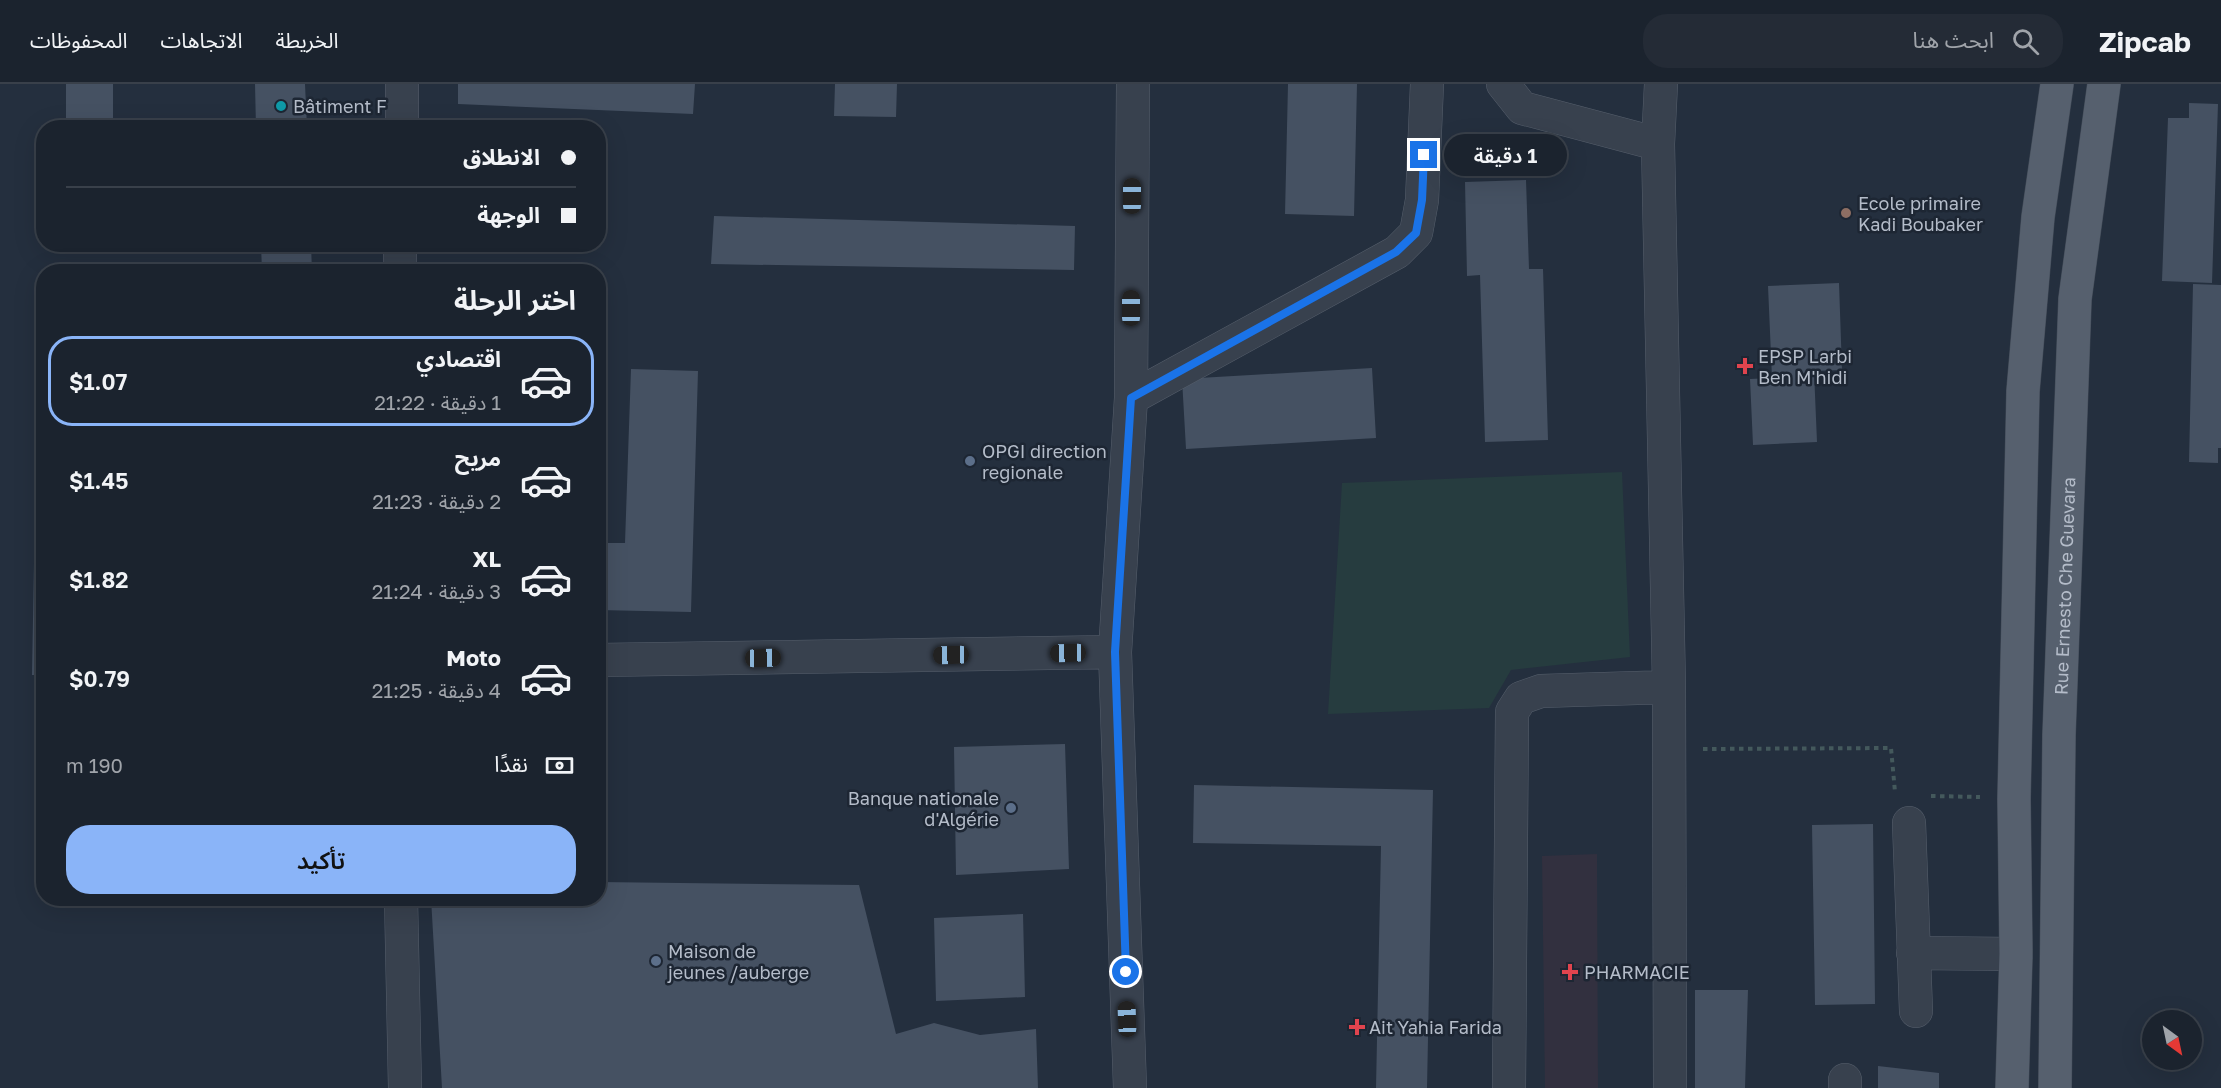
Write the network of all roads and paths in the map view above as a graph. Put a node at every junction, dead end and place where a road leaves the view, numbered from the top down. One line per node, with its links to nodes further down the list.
1 (402, 84): 8 (street)
2 (1133, 84): 10 (street)
3 (1427, 84): 10 (street)
4 (1503, 84): 9 (street)
5 (1661, 84): 9 (street)
6 (2057, 84): 15 (main road)
7 (2104, 84): 26 (main road, Rue Ernesto Che Guevara)
8 (402, 120)
9 (1658, 144): 13 (street)
10 (1131, 398): 11 (street)
11 (1115, 652): 12 (street); 22 (street)
12 (606, 660)
13 (1669, 687): 23 (street); 24 (street)
14 (1725, 749): 16 (path)
15 (2014, 799): 16 (path); 19 (main road)
16 (1912, 804): 18 (street)
17 (400, 906): 21 (street)
18 (1913, 953): 19 (street); 20 (street)
19 (2016, 954): 25 (main road)
20 (1916, 1011)
21 (405, 1088)
22 (1130, 1088)
23 (1509, 1088)
24 (1670, 1088)
25 (2012, 1088)
26 (2055, 1088)

